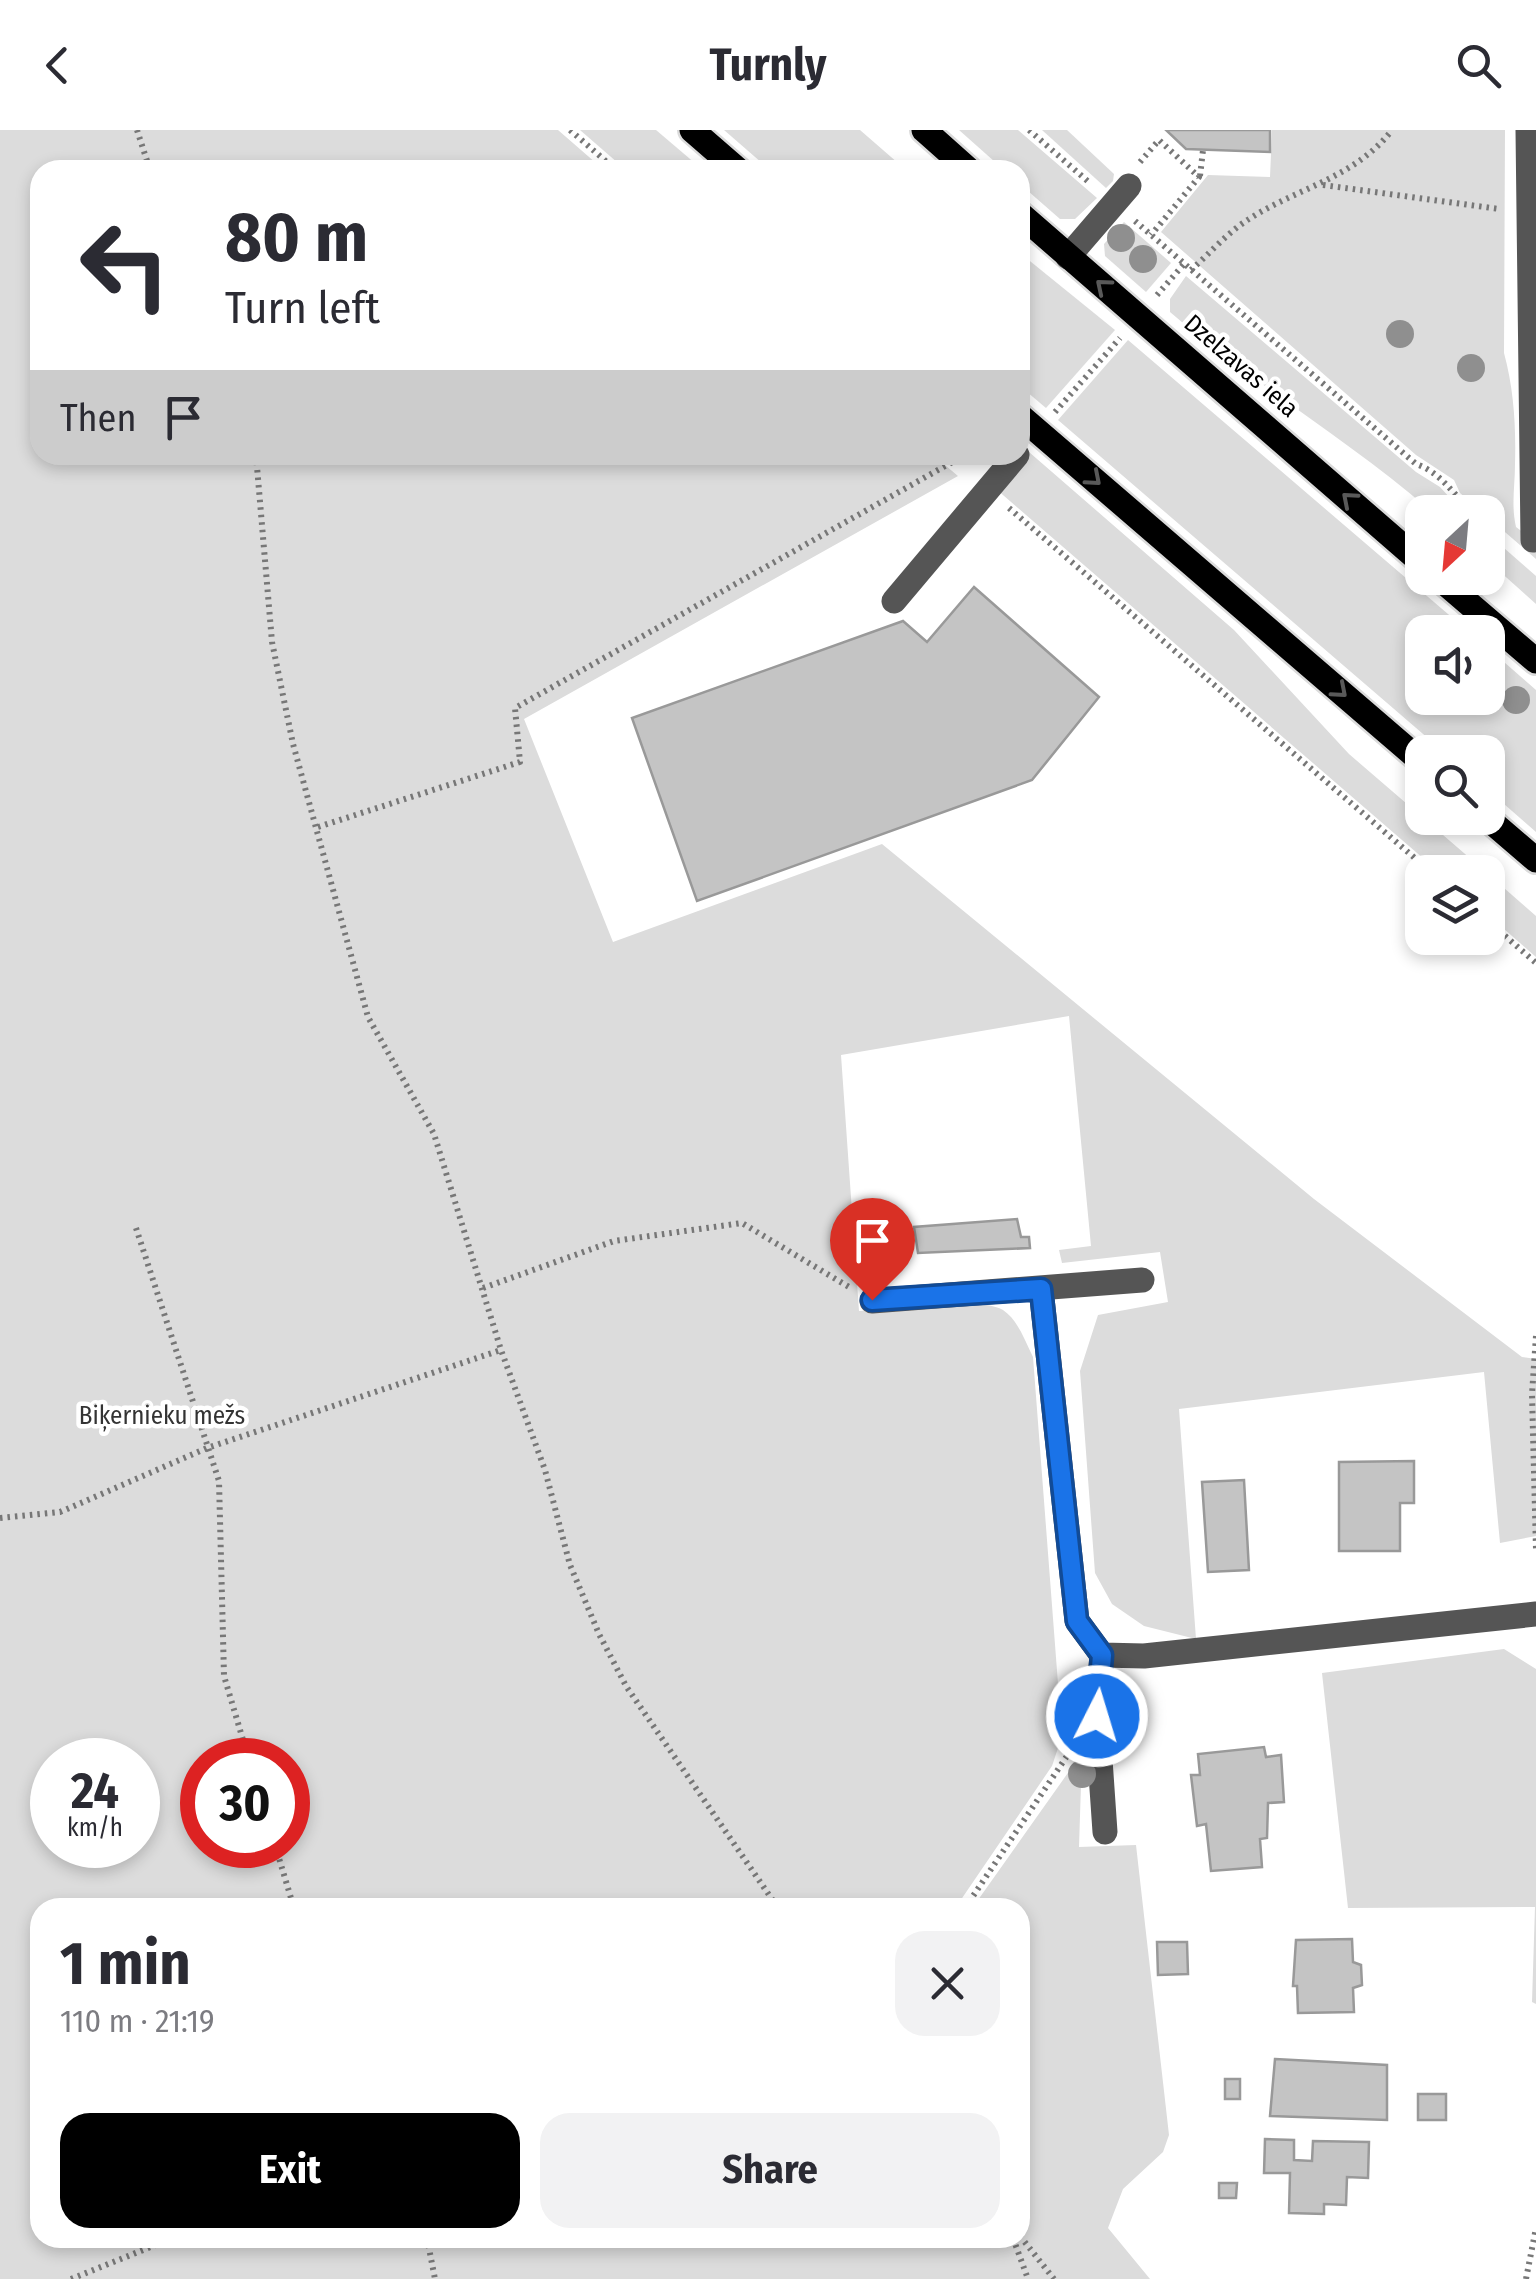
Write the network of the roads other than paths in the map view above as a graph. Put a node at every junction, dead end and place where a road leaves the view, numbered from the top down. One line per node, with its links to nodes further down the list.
1 (692, 130): 4 (main road)
2 (924, 130): 5 (main road)
3 (1528, 130): 11 (street)
4 (726, 160)
5 (958, 160)
6 (1126, 185): 8 (street)
7 (1030, 223): 8 (main road, Dzelzavas iela)
8 (1068, 257): 12 (main road, Dzelzavas iela, one-way to 8)
9 (1030, 425): 20 (main road, one-way to 20)
10 (1009, 465): 14 (street)
11 (1533, 540)
12 (1405, 548)
13 (1459, 595): 15 (main road)
14 (894, 600)
15 (1482, 615)
16 (1505, 629): 18 (street)
17 (1505, 635): 19 (main road)
18 (1536, 641)
19 (1536, 661)
20 (1405, 747)
21 (1505, 835): 22 (main road)
22 (1531, 859)
23 (1142, 1280): 24 (street)
24 (1041, 1289): 25 (street); 27 (street)
25 (872, 1300)
26 (1536, 1614): 27 (street)
27 (1102, 1655): 28 (street)
28 (1105, 1832)

